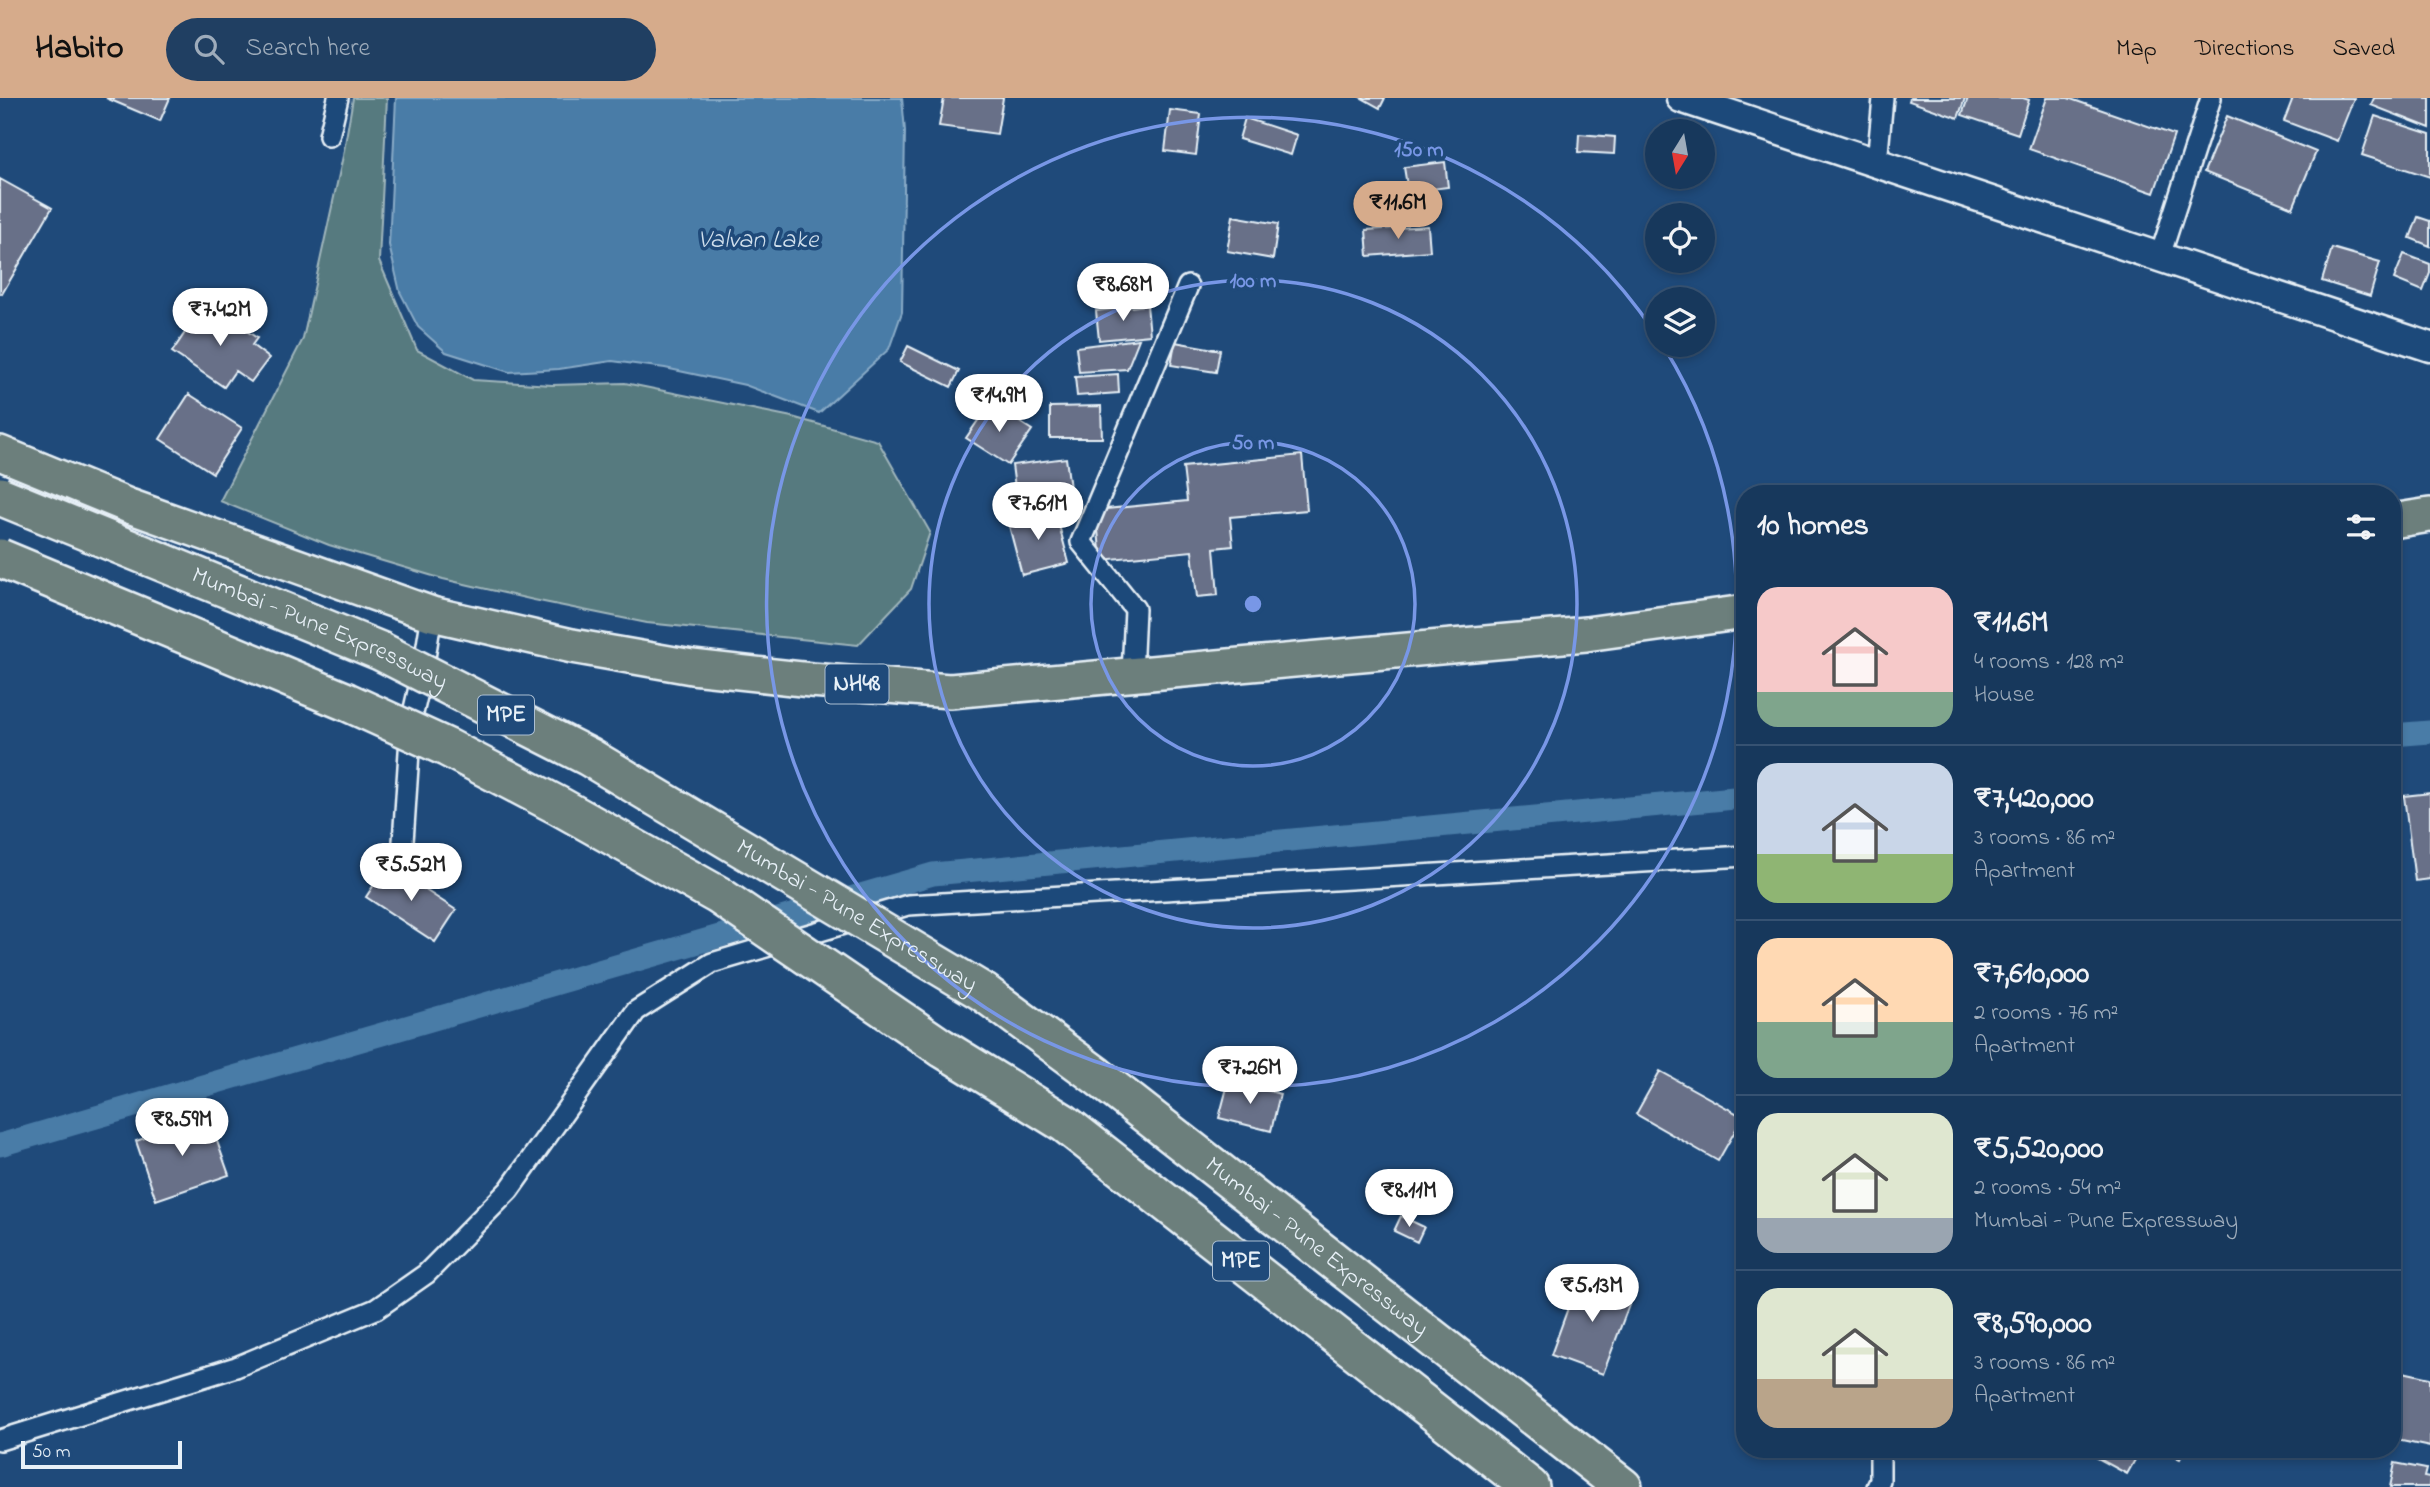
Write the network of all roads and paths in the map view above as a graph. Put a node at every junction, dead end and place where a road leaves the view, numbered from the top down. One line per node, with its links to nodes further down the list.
1 (338, 98): 5 (street)
2 (1681, 98): 6 (main road)
3 (1883, 98): 6 (street)
4 (2211, 98): 7 (street)
5 (329, 136)
6 (1877, 163): 7 (main road)
7 (2160, 256): 9 (main road)
8 (1188, 286): 17 (street)
9 (2430, 347)
10 (0, 453): 16 (highway, NH48)
11 (0, 496): 24 (highway, Mumbai - Pune Expressway / MPE, bridge)
12 (2430, 515): 13 (highway)
13 (2401, 520)
14 (0, 558): 23 (highway, MPE, bridge)
15 (1736, 613): 17 (highway, NH48)
16 (432, 614): 17 (highway, NH48); 18 (street)
17 (1132, 675)
18 (402, 857)
19 (1736, 857): 20 (street)
20 (0, 1440)
21 (1880, 1458): 22 (street)
22 (1882, 1485)
23 (1530, 1487)
24 (1623, 1487)

